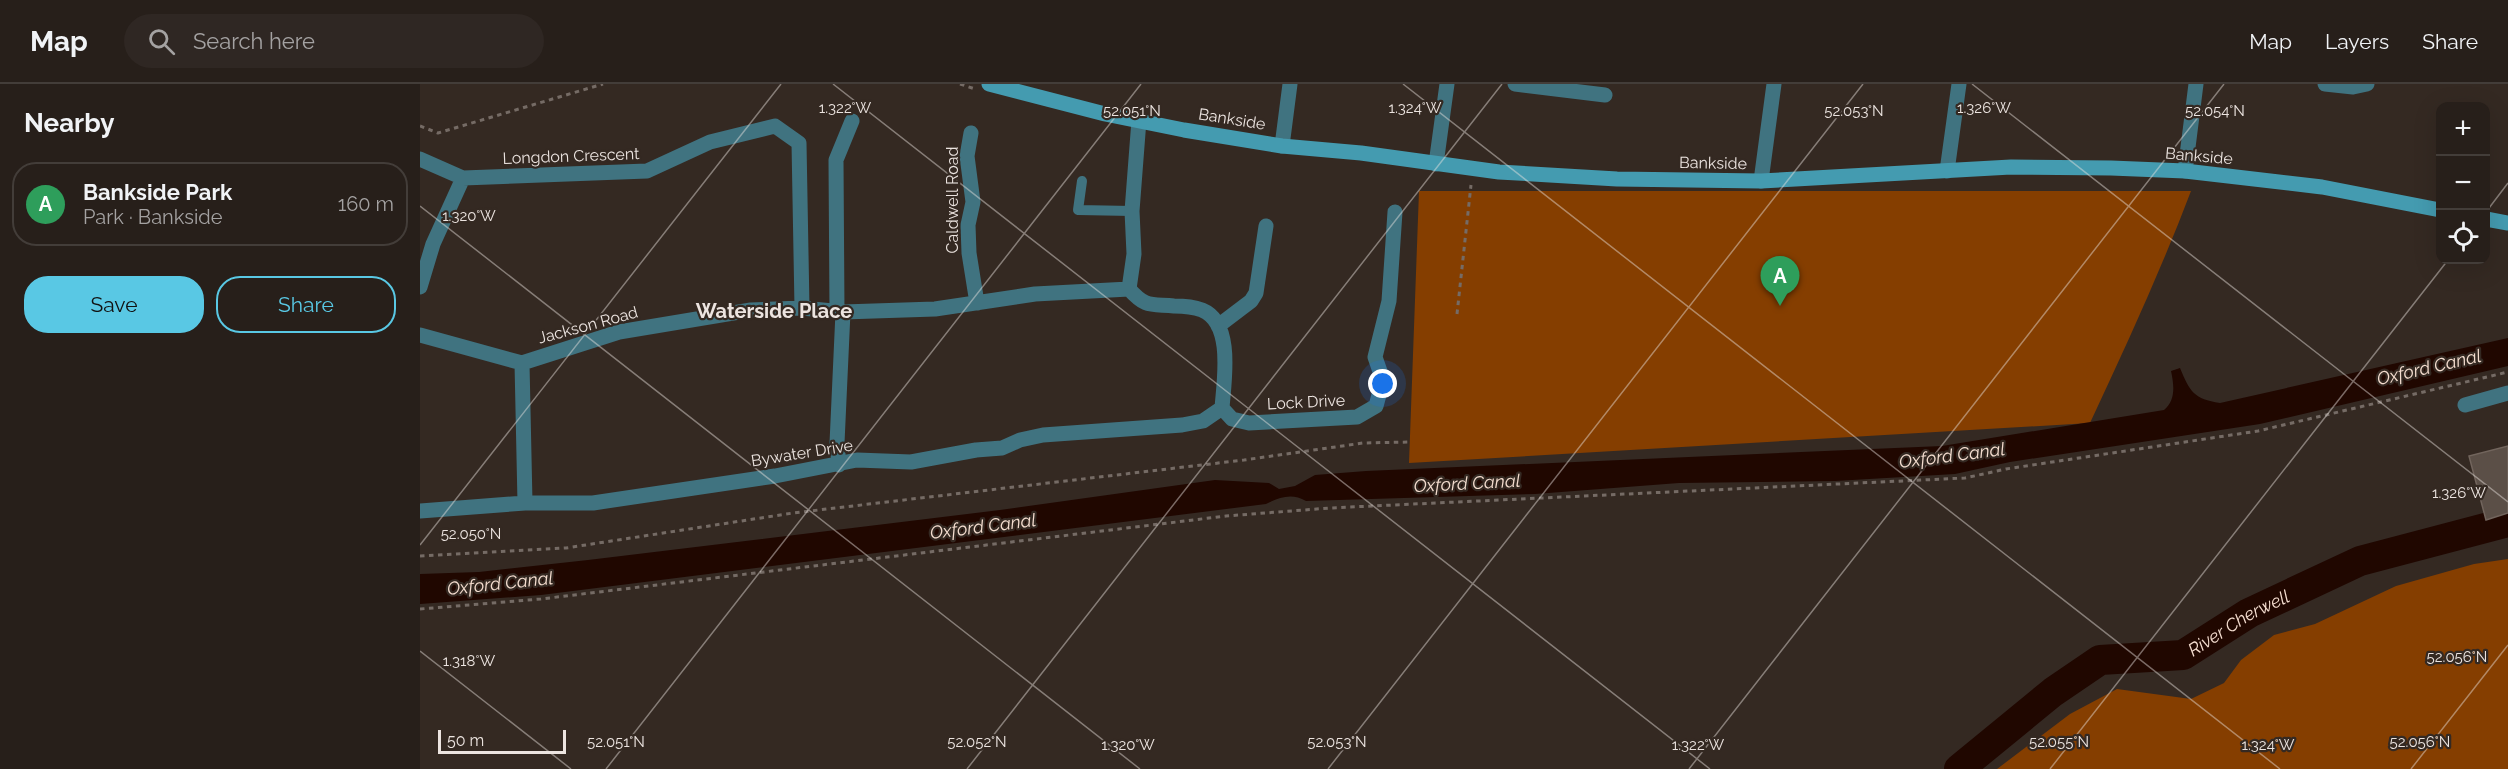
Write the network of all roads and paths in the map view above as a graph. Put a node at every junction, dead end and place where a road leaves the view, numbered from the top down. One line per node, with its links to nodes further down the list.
1 (603, 84): 15 (path)
2 (989, 84): 11 (street, Bankside)
3 (1290, 84): 17 (street)
4 (1447, 84): 19 (street)
5 (1515, 84): 12 (street)
6 (1774, 84): 24 (street)
7 (1959, 84): 20 (street)
8 (2196, 84): 21 (street)
9 (2325, 84): 10 (street)
10 (2367, 84)
11 (1005, 87): 13 (street, Bankside)
12 (1605, 95)
13 (1139, 120): 17 (street, Bankside); 27 (street)
14 (852, 121): 36 (street)
15 (420, 126)
16 (971, 133): 34 (street, Caldwell Road)
17 (1282, 146): 19 (street, Bankside)
18 (420, 159): 22 (street)
19 (1436, 164): 24 (street, Bankside)
20 (1947, 171): 21 (street, Bankside); 24 (street, Bankside)
21 (2185, 171): 26 (street, Bankside)
22 (463, 178): 32 (street); 35 (street, Longdon Crescent)
23 (1082, 181): 27 (lane)
24 (1761, 181)
25 (1471, 185): 37 (path)
26 (2436, 209)
27 (1132, 211): 33 (street)
28 (1395, 212): 44 (street, Lock Drive)
29 (2490, 220): 30 (street)
30 (2508, 223)
31 (1266, 226): 38 (street)
32 (420, 287)
33 (1133, 293): 34 (street); 38 (street)
34 (977, 303): 36 (street)
35 (802, 308): 36 (street, Jackson Road); 40 (street, Jackson Road)
36 (840, 312): 46 (street)
37 (1457, 314)
38 (1218, 326): 44 (street)
39 (420, 335): 40 (street, Jackson Road)
40 (522, 363): 47 (street, Jackson Road)
41 (2508, 372): 50 (path)
42 (2508, 393): 43 (street)
43 (2466, 405)
44 (1222, 408): 46 (street, Bywater Drive)
45 (1408, 442): 49 (path)
46 (839, 465): 47 (street, Bywater Drive)
47 (525, 504): 48 (street, Bywater Drive)
48 (420, 511)
49 (420, 556)
50 (420, 609)

